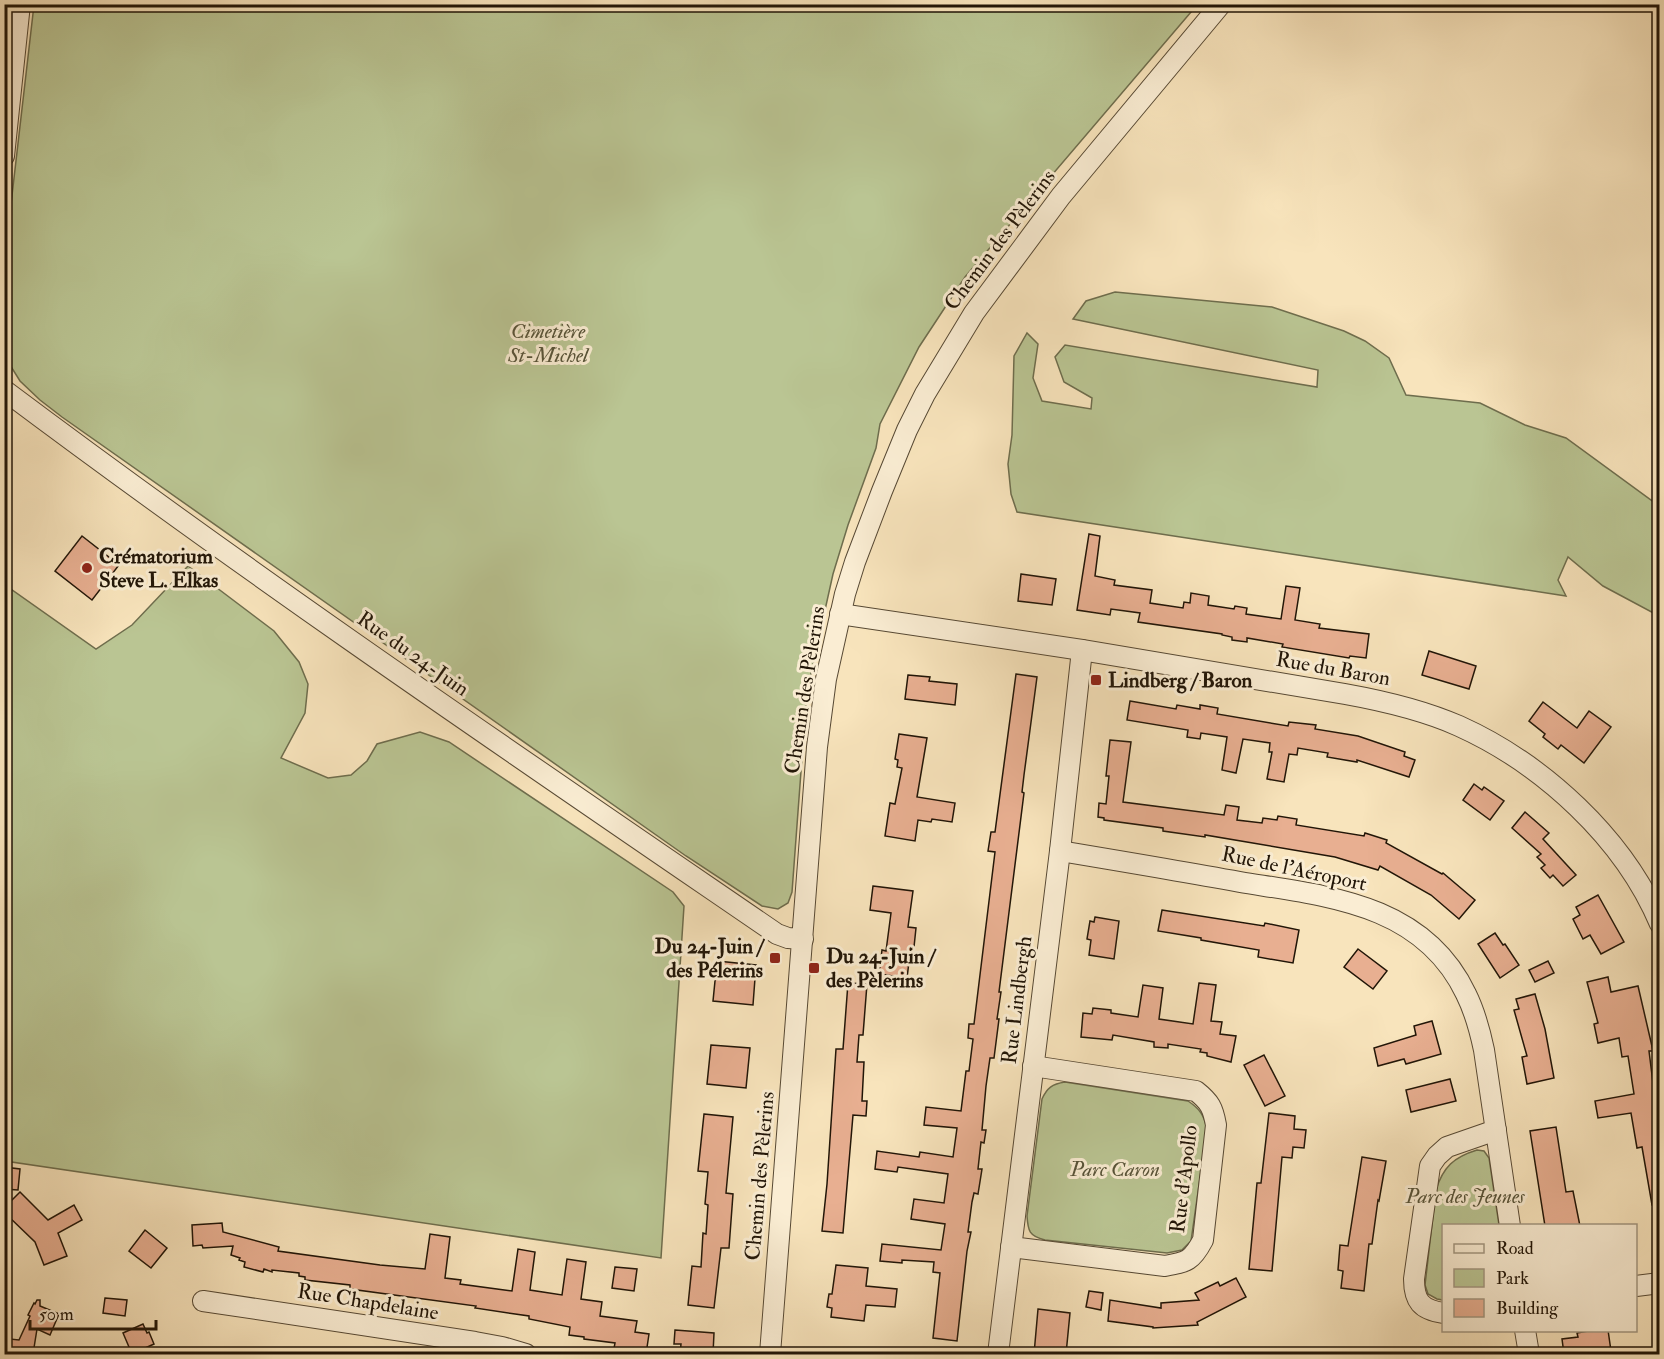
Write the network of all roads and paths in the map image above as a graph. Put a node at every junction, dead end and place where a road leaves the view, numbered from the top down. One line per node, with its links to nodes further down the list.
1 (20, 4): 3 (street)
2 (1221, 4): 5 (street, Chemin des Pèlerins)
3 (4, 156)
4 (4, 390): 9 (street, Rue du 24-Juin)
5 (840, 614): 6 (street, Rue du Baron); 9 (street, Chemin des Pèlerins)
6 (1082, 650): 7 (street, Rue Lindbergh); 8 (street, Rue du Baron)
7 (1059, 851): 10 (street, Rue Lindbergh); 11 (street, Rue de l'Aéroport)
8 (1659, 924)
9 (803, 939): 20 (street, Chemin des Pèlerins)
10 (1033, 1066): 13 (street, Rue Lindbergh); 13 (street, Rue d'Apollo)
11 (1496, 1130): 12 (street, Rue de l'Aéroport); 17 (street)
12 (1510, 1224)
13 (1011, 1246): 21 (street, Rue Lindbergh)
14 (1659, 1282): 15 (street)
15 (1637, 1286)
16 (203, 1301): 19 (street, Rue Chapdelaine)
17 (1442, 1312)
18 (1525, 1332): 22 (street)
19 (526, 1354)
20 (770, 1354)
21 (998, 1354)
22 (1529, 1354)

